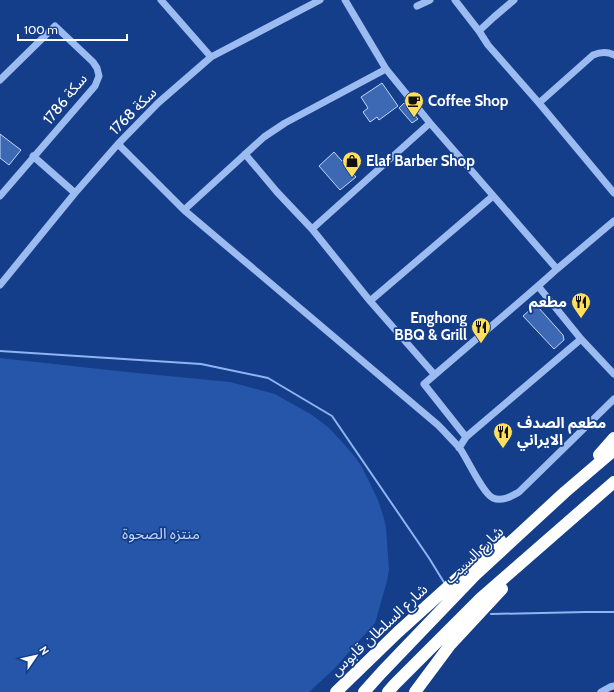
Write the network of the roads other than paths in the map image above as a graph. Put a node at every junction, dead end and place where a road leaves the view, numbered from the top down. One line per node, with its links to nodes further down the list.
1 (161, 0): 10 (street)
2 (320, 0): 10 (street, سكة 1768)
3 (345, 0): 11 (street)
4 (430, 0): 7 (street)
5 (455, 0): 8 (street)
6 (514, 0): 8 (street)
7 (417, 6)
8 (479, 31): 13 (street)
9 (614, 55): 13 (street)
10 (211, 57): 15 (street, سكة 1768)
11 (386, 69): 14 (street); 16 (street)
12 (0, 80): 17 (street, سكة 1786)
13 (539, 103): 19 (street)
14 (430, 122): 21 (street); 24 (street)
15 (118, 144): 18 (street, سكة 1768); 22 (street)
16 (245, 154): 22 (street); 24 (street)
17 (33, 156): 18 (street); 20 (street, سكة 1786)
18 (75, 193): 26 (street, سكة 1768)
19 (614, 193)
20 (0, 196)
21 (493, 196): 25 (street); 28 (street)
22 (184, 210): 35 (street)
23 (614, 221): 25 (street)
24 (312, 229): 28 (street)
25 (557, 269): 27 (street)
26 (0, 285)
27 (538, 286): 29 (street); 30 (street)
28 (370, 301): 30 (street)
29 (581, 339): 31 (street); 33 (street)
30 (434, 374): 33 (street)
31 (614, 374)
32 (614, 398): 35 (street)
33 (466, 437): 35 (street)
34 (614, 438): 39 (highway)
35 (459, 448)
36 (614, 450): 39 (highway, شارع السيب)
37 (614, 482): 40 (highway)
38 (614, 487): 40 (street)
39 (565, 492): 41 (highway, شارع السيب)
40 (603, 492): 42 (highway)
41 (537, 518): 44 (highway, شارع السلطان قابوس); 45 (highway, شارع السيب)
42 (537, 550): 46 (highway); 47 (highway)
43 (614, 686): 48 (street)
44 (336, 692)
45 (364, 692)
46 (388, 692)
47 (415, 692)
48 (601, 692)

